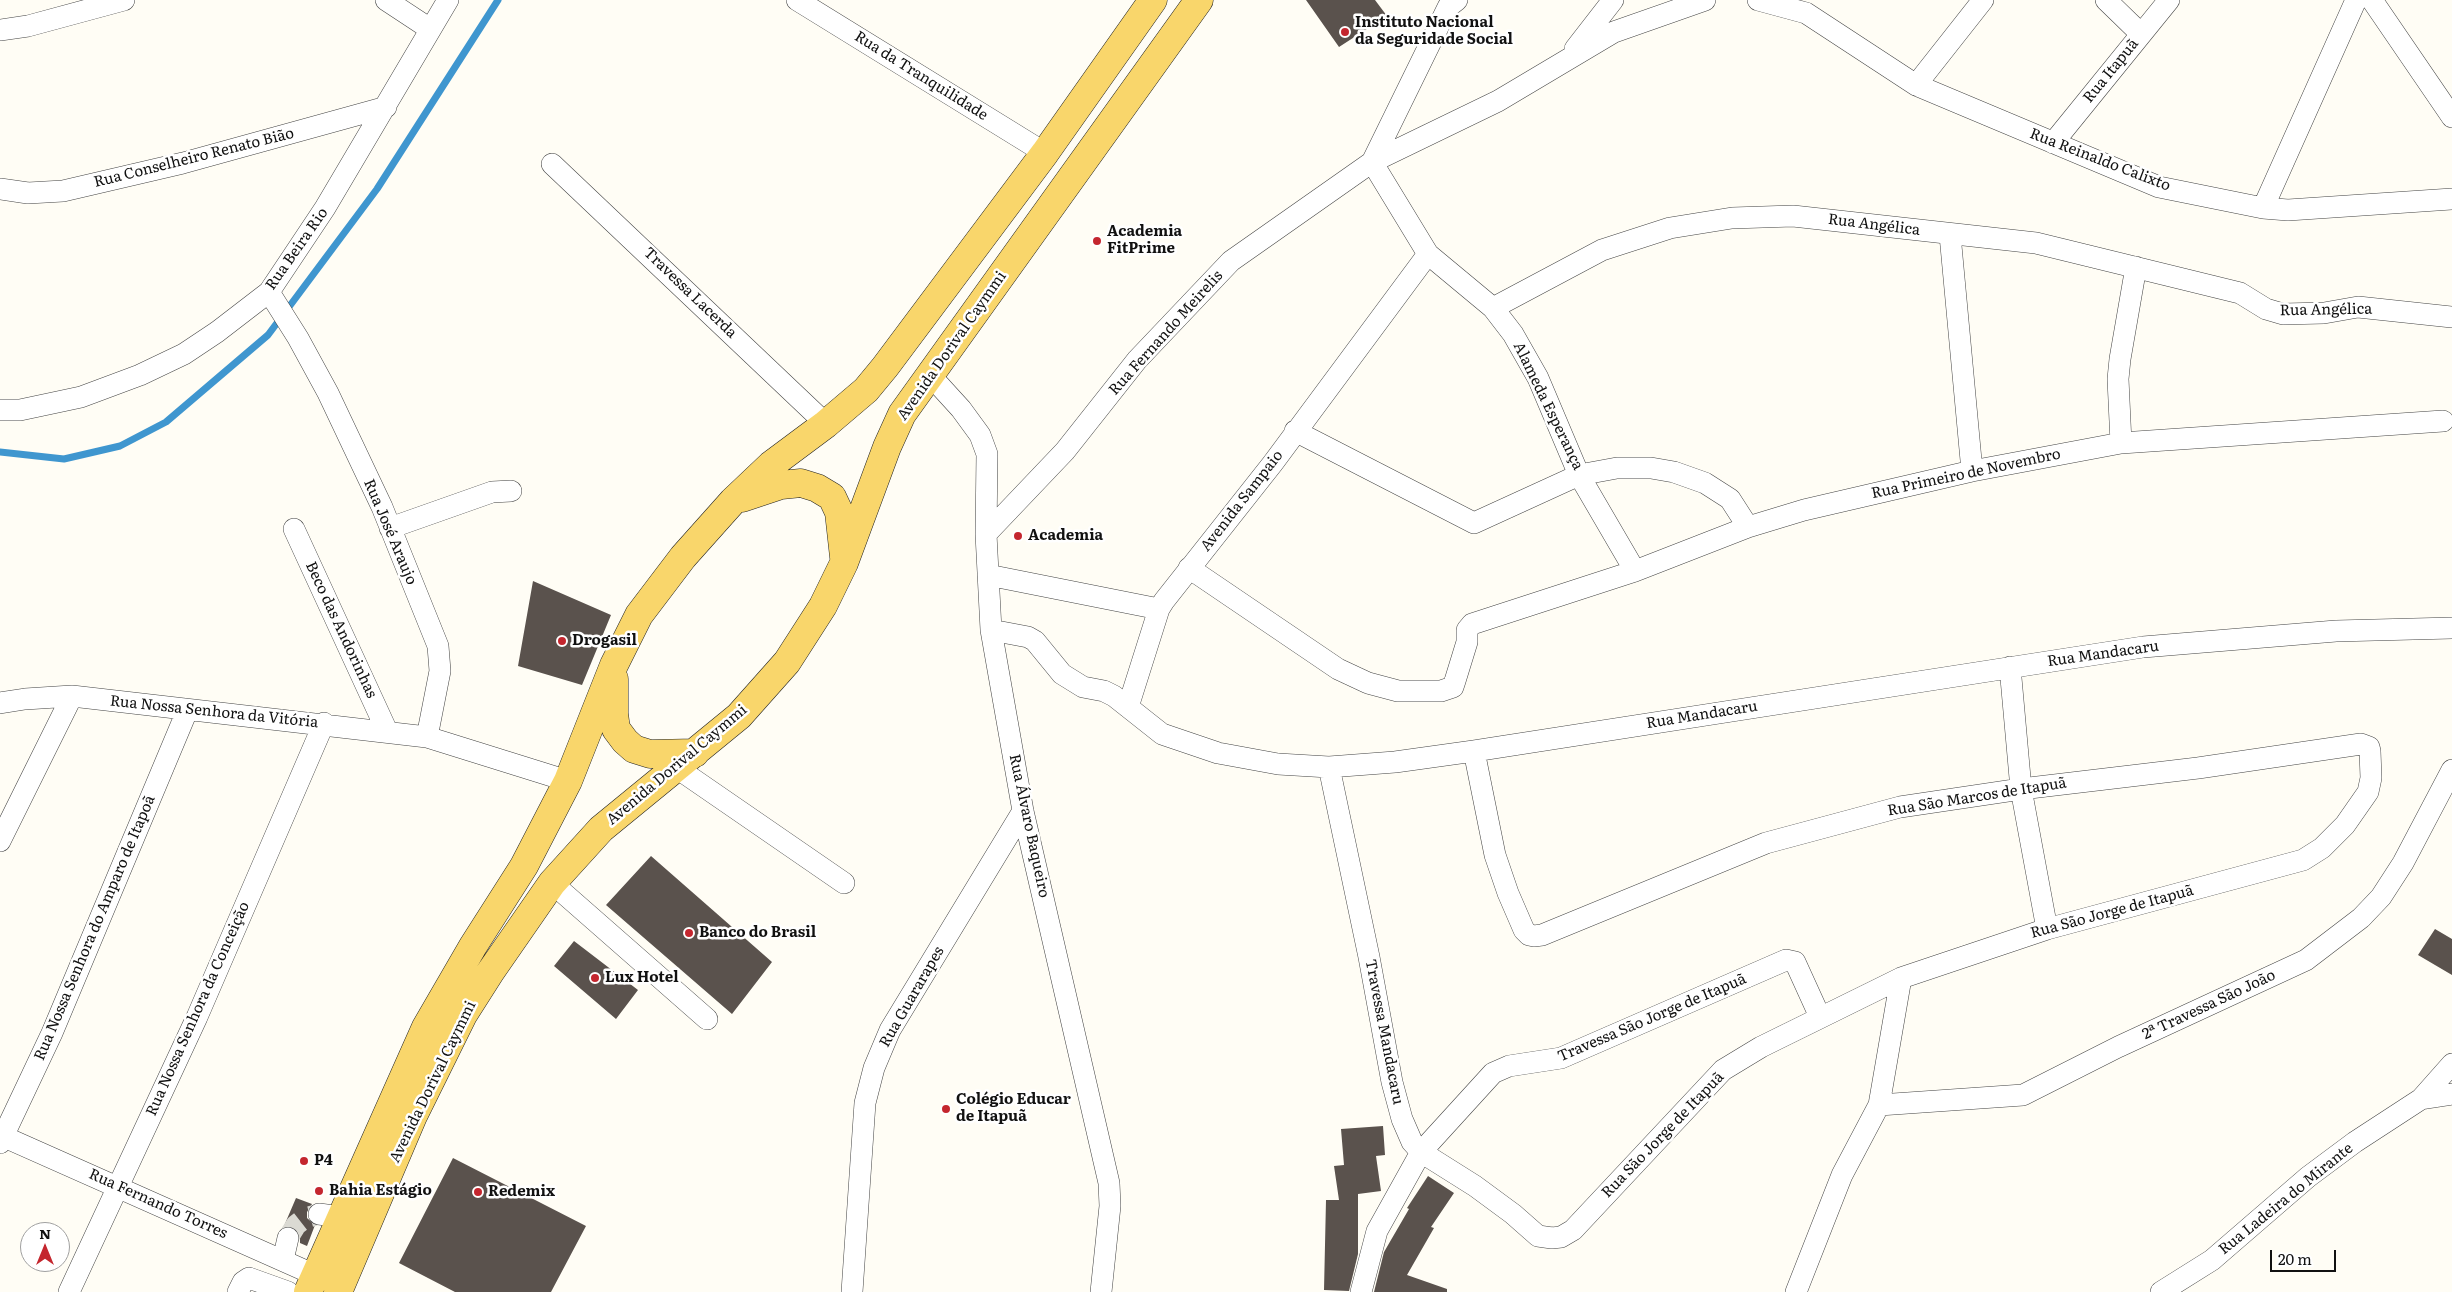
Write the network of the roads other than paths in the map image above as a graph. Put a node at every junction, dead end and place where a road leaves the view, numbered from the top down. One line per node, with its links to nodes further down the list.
1 (124, 0): 17 (street)
2 (386, 0): 18 (street)
3 (448, 0): 18 (street, Rua Beira Rio)
4 (797, 0): 25 (street, Rua da Tranquilidade)
5 (1153, 0): 25 (main road, Avenida Dorival Caymmi)
6 (1199, 0): 37 (main road, Avenida Dorival Caymmi)
7 (1613, 0): 20 (street)
8 (1705, 0): 20 (street, Rua Fernando Meirelis)
9 (1758, 0): 16 (street, Rua Reinaldo Calixto)
10 (1983, 0): 21 (street)
11 (2106, 0): 19 (street)
12 (2169, 0): 19 (street, Rua Itapuã)
13 (2356, 0): 30 (street)
14 (2372, 0): 23 (street)
15 (1449, 2): 26 (street)
16 (1810, 7): 21 (street, Rua Reinaldo Calixto)
17 (0, 30)
18 (430, 30): 22 (street, Rua Beira Rio)
19 (2142, 34): 24 (street, Rua Itapuã)
20 (1565, 61): 26 (street, Rua Fernando Meirelis)
21 (1916, 85): 24 (street, Rua Reinaldo Calixto)
22 (386, 107): 28 (street, Rua Conselheiro Renato Bião); 34 (street, Rua Beira Rio)
23 (2452, 117)
24 (2053, 143): 30 (street, Rua Reinaldo Calixto)
25 (1045, 153): 40 (main road, Avenida Dorival Caymmi)
26 (1372, 162): 32 (street); 50 (street, Rua Fernando Meirelis)
27 (552, 164): 40 (street, Travessa Lacerda)
28 (0, 189)
29 (2452, 199): 30 (street, Rua Reinaldo Calixto)
30 (2263, 208)
31 (1950, 235): 33 (street, Rua Angélica); 35 (street, Rua Angélica); 43 (street)
32 (1428, 254): 35 (street); 41 (street, Avenida Sampaio)
33 (2136, 267): 36 (street, Rua Angélica); 42 (street)
34 (273, 298): 38 (street, Rua Beira Rio); 48 (street, Rua José Araujo)
35 (1493, 308): 44 (street, Alameda Esperança)
36 (2452, 317)
37 (930, 375): 50 (street, Rua Álvaro Baqueiro); 51 (main road, Avenida Dorival Caymmi)
38 (0, 410)
39 (2443, 421): 42 (street, Rua Primeiro de Novembro)
40 (826, 424): 46 (main road, Avenida Dorival Caymmi)
41 (1295, 431): 44 (street); 52 (street, Avenida Sampaio)
42 (2121, 442): 43 (street, Rua Primeiro de Novembro)
43 (1972, 471): 47 (street, Rua Primeiro de Novembro)
44 (1579, 475): 47 (street, Alameda Esperança); 53 (street)
45 (511, 491): 48 (street)
46 (733, 501): 51 (main road); 58 (main road, Avenida Dorival Caymmi)
47 (1748, 527): 53 (street, Rua Primeiro de Novembro)
48 (390, 528): 66 (street, Rua José Araujo)
49 (294, 529): 65 (street, Beco das Andorinhas)
50 (986, 534): 54 (street, Rua Álvaro Baqueiro)
51 (844, 564): 68 (main road, Avenida Dorival Caymmi)
52 (1189, 568): 53 (street, Rua Primeiro de Novembro); 55 (street, Avenida Sampaio)
53 (1635, 571)
54 (988, 575): 55 (street); 57 (street, Rua Álvaro Baqueiro)
55 (1159, 609): 62 (street, Avenida Sampaio)
56 (2452, 628): 59 (street, Rua Mandacaru)
57 (991, 630): 62 (street, Rua Mandacaru); 73 (street, Rua Álvaro Baqueiro)
58 (614, 665): 68 (main road); 71 (main road, Avenida Dorival Caymmi)
59 (2010, 667): 67 (street, Rua Mandacaru); 72 (street)
60 (72, 696): 61 (street, Rua Nossa Senhora da Vitória); 63 (street, Rua Nossa Senhora da Vitória); 74 (street)
61 (0, 703)
62 (1128, 707): 69 (street, Rua Mandacaru)
63 (187, 711): 64 (street, Rua Nossa Senhora da Vitória); 86 (street, Rua Nossa Senhora do Amparo de Itapoã)
64 (324, 723): 65 (street, Rua Nossa Senhora da Vitória); 88 (street, Rua Nossa Senhora da Conceição)
65 (387, 732): 66 (street, Rua Nossa Senhora da Vitória)
66 (427, 737): 71 (street, Rua Nossa Senhora da Vitória)
67 (1474, 751): 69 (street, Rua Mandacaru); 72 (street, Rua São Marcos de Itapuã)
68 (686, 760): 76 (main road, Avenida Dorival Caymmi); 77 (street)
69 (1329, 766): 87 (street, Travessa Mandacaru)
70 (2452, 770): 85 (street, 2ª Travessa São João)
71 (568, 781): 92 (main road, Avenida Dorival Caymmi)
72 (2021, 789): 75 (street, Rua São Marcos de Itapuã); 78 (street)
73 (1023, 811): 97 (street, Rua Guararapes); 98 (street, Rua Álvaro Baqueiro)
74 (0, 841)
75 (2322, 848): 78 (street, Rua São Jorge de Itapuã)
76 (552, 883): 81 (street); 96 (main road, Avenida Dorival Caymmi)
77 (844, 883)
78 (2047, 929): 79 (street, Rua São Jorge de Itapuã)
79 (1901, 978): 80 (street, Rua São Jorge de Itapuã); 85 (street)
80 (1820, 1017): 87 (street, Travessa São Jorge de Itapuã); 89 (street, Rua São Jorge de Itapuã)
81 (707, 1018)
82 (2452, 1064): 84 (street, Rua Ladeira do Mirante)
83 (2452, 1094): 84 (street)
84 (2420, 1099): 101 (street, Rua Ladeira do Mirante)
85 (1879, 1105): 100 (street)
86 (1, 1138): 88 (street, Rua Fernando Torres)
87 (1421, 1152): 89 (street, Travessa Mandacaru); 99 (street)
88 (118, 1186): 91 (street, Rua Fernando Torres); 93 (street, Rua Nossa Senhora da Conceição)
89 (1538, 1236)
90 (288, 1238): 91 (street)
91 (283, 1260): 92 (street, Rua Fernando Torres)
92 (311, 1283)
93 (69, 1292)
94 (238, 1292): 95 (street)
95 (288, 1292)
96 (338, 1292)
97 (852, 1292)
98 (1101, 1292)
99 (1361, 1292)
100 (1796, 1292)
101 (2161, 1292)

